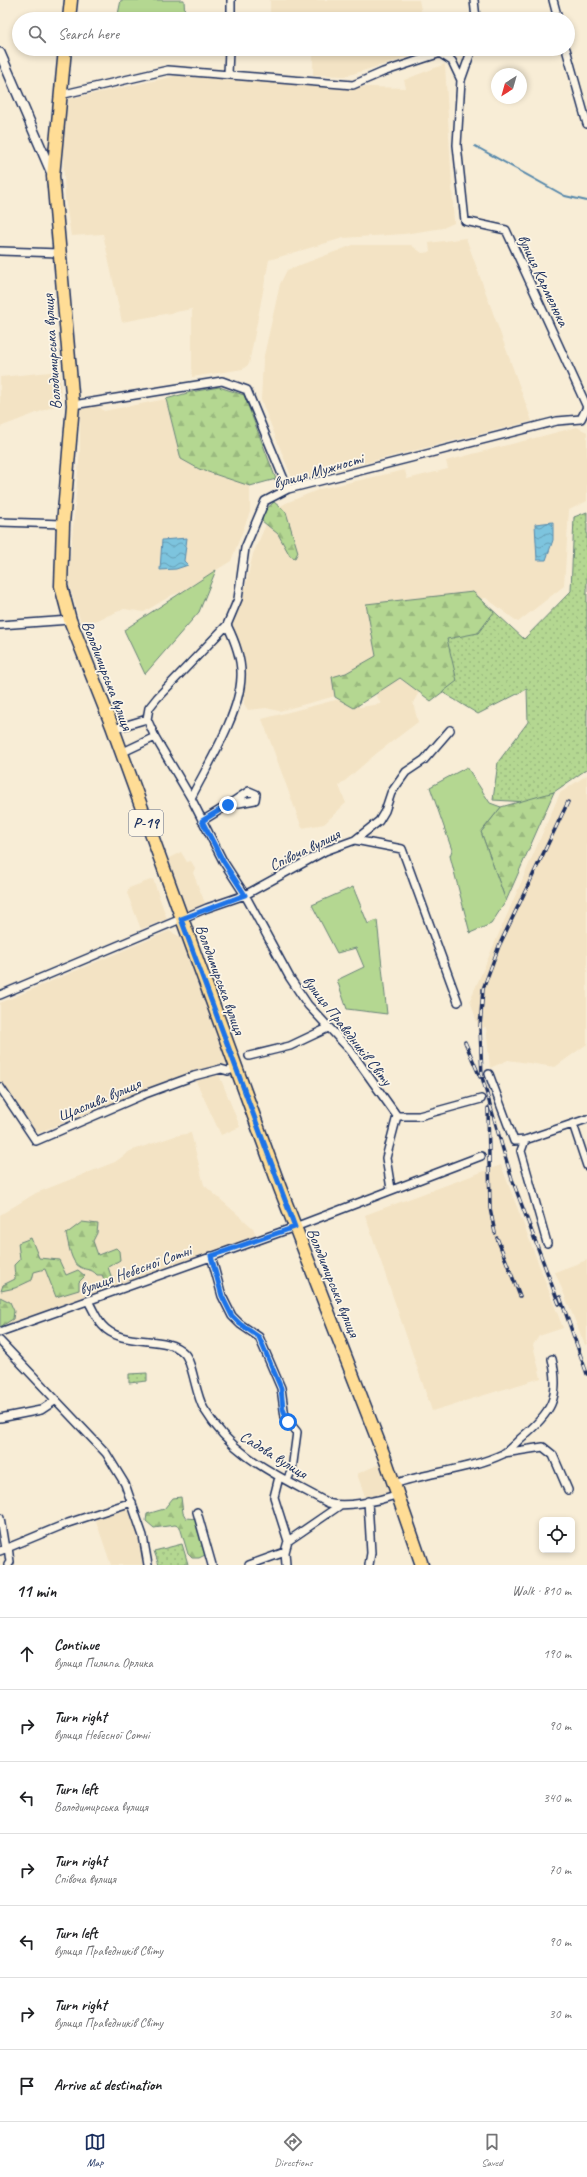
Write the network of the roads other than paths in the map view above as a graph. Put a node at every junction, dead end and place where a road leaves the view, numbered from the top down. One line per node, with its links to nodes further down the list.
1 (71, 0): 5 (main road)
2 (231, 0): 6 (street)
3 (474, 0): 7 (street)
4 (553, 0): 8 (street)
5 (69, 12)
6 (230, 12)
7 (475, 12)
8 (556, 12)
9 (0, 53): 20 (street, Володимирська вулиця)
10 (64, 56): 18 (main road, Володимирська вулиця / Р-19)
11 (229, 56): 16 (street)
12 (435, 56): 16 (street)
13 (444, 56): 17 (street)
14 (470, 56): 17 (street, вулиця Кармелюка)
15 (568, 56): 19 (street)
16 (228, 74): 18 (street)
17 (461, 80): 24 (street, вулиця Кармелюка)
18 (60, 95): 20 (main road, Володимирська вулиця / Р-19)
19 (587, 124)
20 (53, 176): 22 (main road, Володимирська вулиця / Р-19)
21 (0, 251): 22 (street)
22 (60, 253): 23 (main road, Володимирська вулиця / Р-19)
23 (73, 405): 25 (street); 27 (main road, Володимирська вулиця / Р-19)
24 (587, 407): 25 (street, вулиця Мужності)
25 (288, 490): 30 (street, вулиця Мужності)
26 (0, 522): 27 (street)
27 (63, 524): 28 (main road, Володимирська вулиця / Р-19)
28 (70, 620): 29 (street); 32 (main road, Володимирська вулиця / Р-19)
29 (0, 625)
30 (227, 625): 31 (street, вулиця Мужності); 36 (street)
31 (148, 719): 32 (street); 34 (street, вулиця Праведників Світу)
32 (113, 729): 35 (main road, Володимирська вулиця / Р-19)
33 (450, 730): 39 (street)
34 (155, 737): 35 (street); 36 (street, вулиця Праведників Світу)
35 (121, 753): 41 (main road, Володимирська вулиця / Р-19)
36 (191, 798): 38 (street, вулиця Праведників Світу)
37 (228, 805): 38 (street)
38 (202, 821): 40 (street, вулиця Праведників Світу)
39 (355, 840): 40 (street, Співоча вулиця); 43 (street, Співоча вулиця)
40 (245, 895): 41 (street, Співоча вулиця); 44 (street, вулиця Праведників Світу)
41 (181, 919): 42 (street); 46 (main road, Володимирська вулиця / Р-19)
42 (0, 995)
43 (458, 1002)
44 (328, 1028): 45 (street); 50 (street, вулиця Праведників Світу)
45 (249, 1056)
46 (236, 1068): 48 (street, Щаслива вулиця); 57 (main road, Володимирська вулиця / Р-19)
47 (489, 1074): 53 (street)
48 (0, 1086)
49 (481, 1099): 50 (street)
50 (398, 1116): 56 (street)
51 (587, 1119): 52 (street)
52 (573, 1124): 53 (street); 55 (street)
53 (525, 1140): 58 (street)
54 (481, 1156): 56 (street, вулиця Небесної Сотні)
55 (587, 1166)
56 (391, 1189): 57 (street, вулиця Небесної Сотні)
57 (295, 1227): 59 (street, вулиця Небесної Сотні); 69 (main road, Володимирська вулиця / Р-19)
58 (547, 1243)
59 (211, 1256): 60 (street, вулиця Небесної Сотні); 68 (street)
60 (88, 1301): 61 (street, вулиця Небесної Сотні); 67 (street, Садова вулиця)
61 (0, 1332)
62 (0, 1341): 64 (street)
63 (552, 1359): 66 (street)
64 (56, 1400): 65 (street); 71 (street)
65 (0, 1418)
66 (504, 1453): 69 (street, Садова вулиця); 70 (street, Садова вулиця)
67 (279, 1477): 68 (street, Садова вулиця); 76 (street)
68 (287, 1480): 73 (street, Садова вулиця)
69 (395, 1490): 72 (street, Садова вулиця); 85 (main road, Володимирська вулиця / Р-19)
70 (568, 1490)
71 (132, 1502): 77 (street); 80 (street)
72 (368, 1502): 73 (street, Садова вулиця); 84 (street)
73 (339, 1506): 76 (street)
74 (197, 1512): 81 (street)
75 (0, 1518): 77 (street)
76 (288, 1541): 78 (street)
77 (4, 1549): 79 (street)
78 (285, 1552): 82 (street); 83 (street)
79 (8, 1565)
80 (148, 1565)
81 (212, 1565)
82 (249, 1565)
83 (286, 1565)
84 (369, 1565)
85 (422, 1565)

